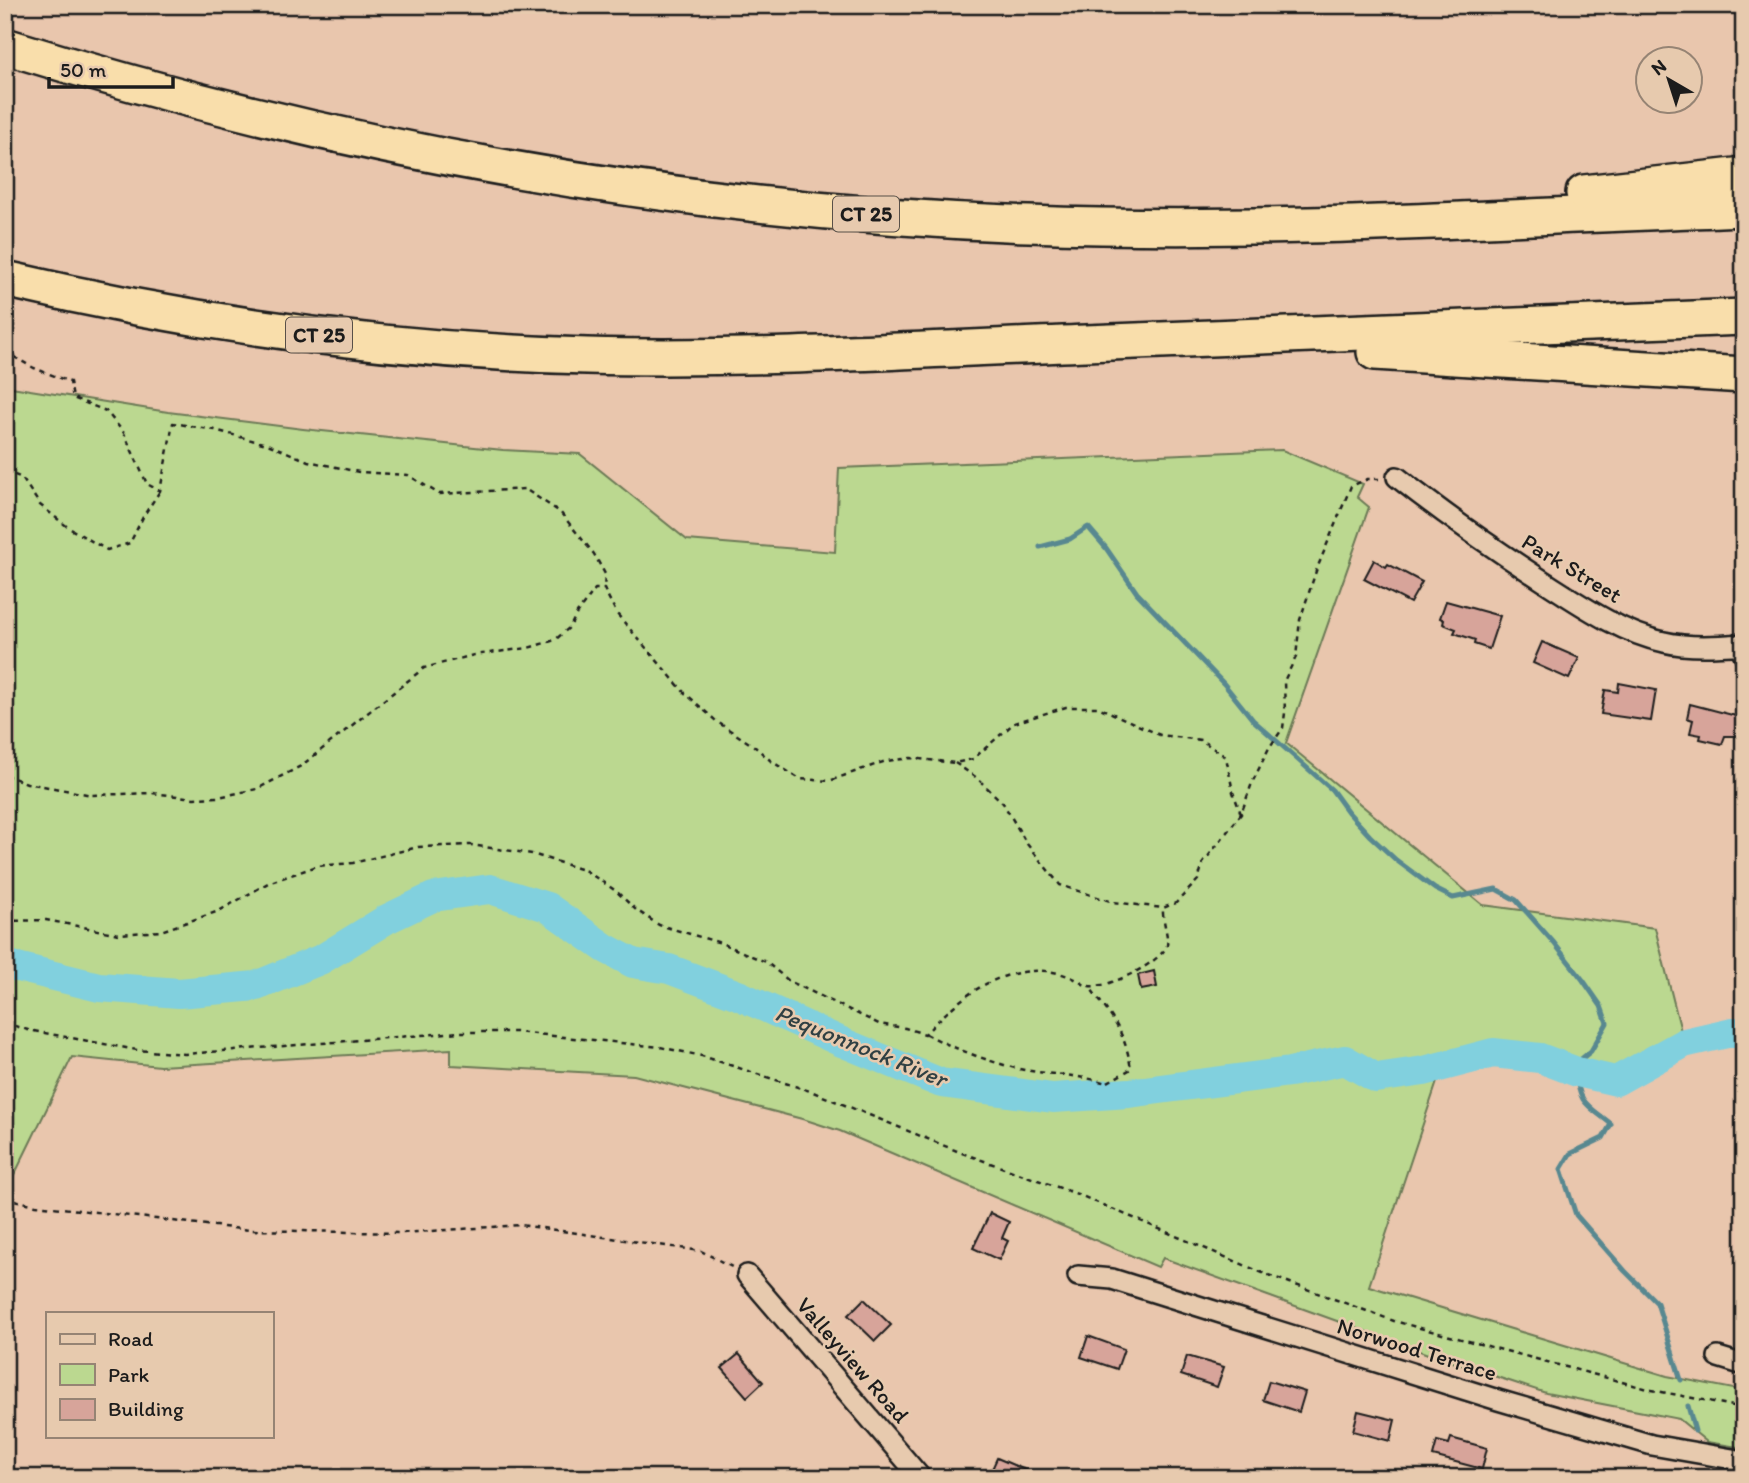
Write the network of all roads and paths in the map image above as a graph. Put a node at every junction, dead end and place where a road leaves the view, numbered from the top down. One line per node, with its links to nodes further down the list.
1 (5, 46): 4 (highway, CT 25)
2 (1744, 175): 4 (highway)
3 (1744, 208): 4 (highway, CT 25)
4 (1268, 226)
5 (5, 279): 7 (highway, CT 25)
6 (1744, 317): 7 (highway, CT 25)
7 (1067, 344): 9 (highway)
8 (5, 352): 12 (path)
9 (1744, 376)
10 (5, 471): 12 (path)
11 (1397, 477): 14 (street, Park Street); 18 (path)
12 (160, 491): 13 (path)
13 (604, 589): 16 (path); 17 (path)
14 (1739, 644): 15 (lane)
15 (1744, 663)
16 (955, 763): 18 (path); 19 (path)
17 (5, 775)
18 (1241, 814): 19 (path)
19 (1163, 908): 21 (path)
20 (5, 921): 23 (path)
21 (1089, 986): 23 (path); 23 (path)
22 (5, 1023): 29 (path)
23 (925, 1034)
24 (5, 1198): 25 (path)
25 (747, 1275): 31 (street, Valleyview Road)
26 (1078, 1276): 30 (street, Norwood Terrace)
27 (1718, 1357): 28 (street)
28 (1744, 1365)
29 (1744, 1408)
30 (1744, 1461)
31 (921, 1478)

